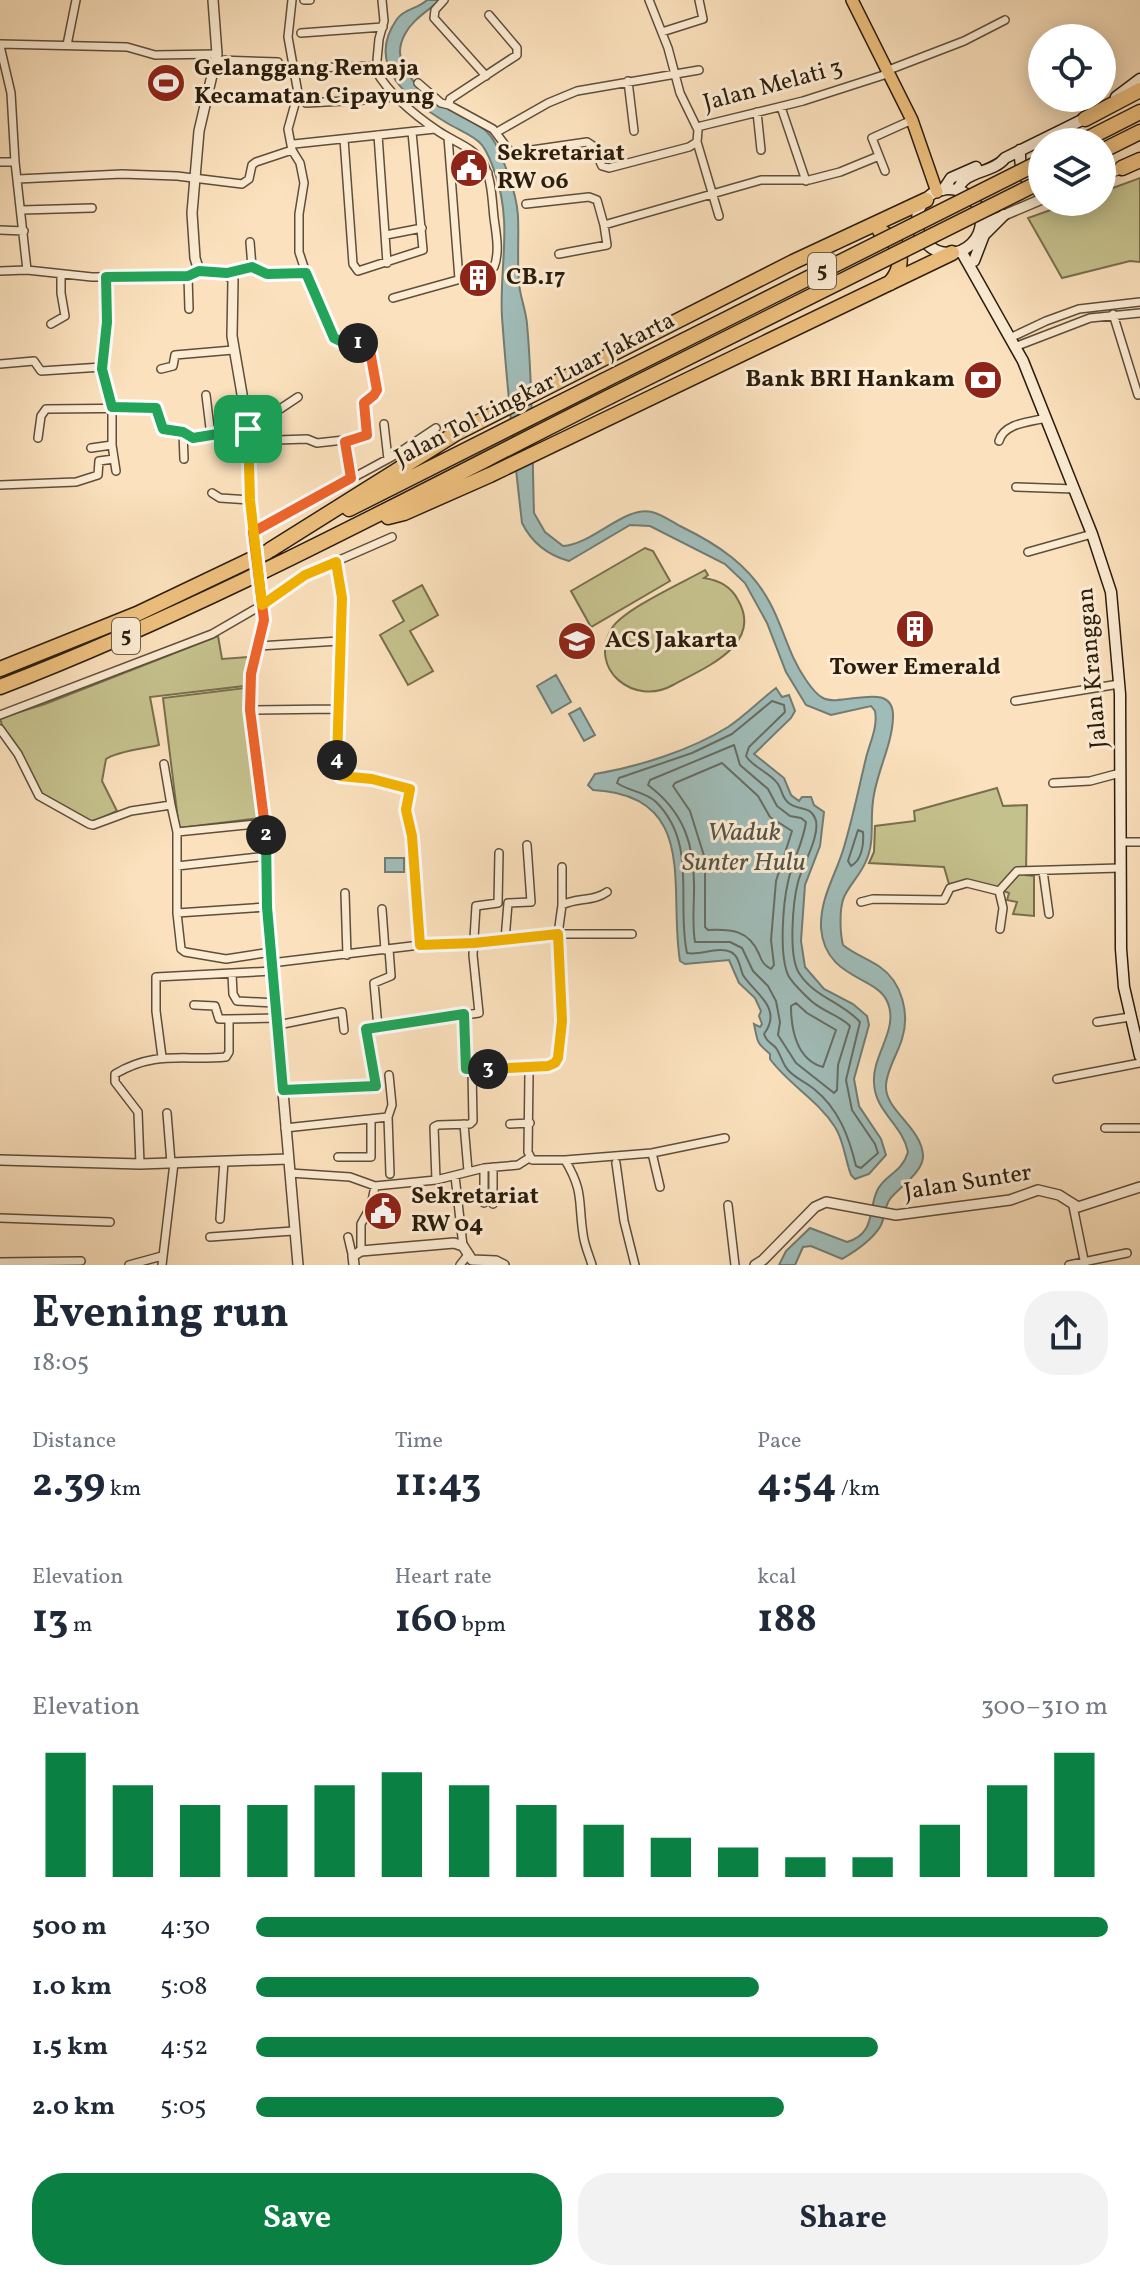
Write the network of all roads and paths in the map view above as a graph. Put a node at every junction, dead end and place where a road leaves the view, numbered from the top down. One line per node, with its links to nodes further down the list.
1 (76, 0): 16 (street)
2 (213, 0): 17 (street)
3 (292, 0): 50 (street)
4 (382, 0): 12 (street)
5 (444, 0): 25 (street)
6 (649, 0): 13 (street)
7 (690, 0): 8 (street)
8 (699, 0): 13 (street)
9 (852, 0): 23 (main road)
10 (489, 15): 25 (street)
11 (1005, 20): 23 (street, Jalan Melati 3)
12 (383, 27): 14 (street); 20 (street)
13 (662, 32): 24 (street)
14 (301, 33)
15 (0, 45): 16 (street); 19 (street)
16 (67, 45): 17 (street)
17 (217, 57): 18 (street); 64 (street)
18 (278, 62)
19 (3, 65): 55 (street)
20 (375, 66): 21 (street); 30 (street)
21 (310, 68)
22 (699, 70): 24 (street)
23 (889, 72): 33 (street, Jalan Melati 3); 37 (main road)
24 (674, 74): 27 (street); 38 (street)
25 (486, 76): 32 (street)
26 (1140, 79): 36 (main road)
27 (628, 81): 41 (street); 43 (street)
28 (418, 83): 32 (street)
29 (1140, 90): 36 (highway)
30 (395, 95): 31 (street); 40 (street)
31 (306, 103)
32 (449, 105): 43 (street)
33 (781, 107): 34 (street, Jalan Melati 3); 67 (street)
34 (757, 112): 38 (street, Jalan Melati 3); 51 (street)
35 (1140, 112): 39 (highway)
36 (1085, 119): 52 (main road)
37 (912, 120): 53 (street); 71 (main road)
38 (697, 127): 48 (street)
39 (1109, 128)
40 (435, 129): 42 (street); 46 (street)
41 (634, 131)
42 (412, 132): 45 (street); 80 (street)
43 (497, 132): 48 (street)
44 (1140, 132): 49 (highway)
45 (378, 135): 47 (street); 84 (street)
46 (448, 137): 62 (street); 63 (street)
47 (344, 139): 50 (street); 89 (street)
48 (697, 142): 70 (street)
49 (1116, 144)
50 (293, 147): 64 (street); 95 (street)
51 (761, 150)
52 (1020, 150): 57 (main road); 66 (main road)
53 (879, 156): 61 (street); 67 (street)
54 (0, 162): 55 (street)
55 (15, 162): 65 (street)
56 (1140, 162): 59 (highway)
57 (981, 168): 69 (main road); 71 (main road)
58 (1028, 168): 146 (highway, Jalan Tol Lingkar Luar Jakarta / 5, bridge)
59 (1122, 168): 60 (street)
60 (1116, 170)
61 (885, 171)
62 (488, 173): 63 (street); 99 (street)
63 (452, 175): 99 (street)
64 (196, 177): 65 (street); 93 (street)
65 (18, 179): 75 (street)
66 (1028, 180)
67 (806, 181): 70 (street)
68 (1028, 188): 142 (highway, Jalan Tol Lingkar Luar Jakarta / 5, bridge)
69 (958, 191): 71 (main road); 79 (main road)
70 (711, 194): 77 (street); 78 (street)
71 (931, 198): 83 (highway); 86 (main road)
72 (526, 204): 78 (street)
73 (1028, 204): 76 (street)
74 (92, 208): 75 (street)
75 (22, 210): 82 (street)
76 (1007, 213): 79 (street); 88 (main road)
77 (719, 216)
78 (604, 225): 87 (street)
79 (981, 225): 86 (main road)
80 (422, 228): 84 (street); 89 (street)
81 (0, 230): 82 (street)
82 (24, 231): 91 (street)
83 (860, 231): 100 (highway); 146 (highway)
84 (386, 235): 89 (street)
85 (250, 242): 90 (street)
86 (960, 250): 88 (main road, Jalan Kranggan); 100 (highway); 102 (main road, Jalan Kranggan)
87 (559, 254)
88 (974, 261): 102 (main road, Jalan Kranggan)
89 (387, 263)
90 (252, 267): 94 (street); 95 (street)
91 (27, 270): 92 (street); 96 (street)
92 (0, 271)
93 (199, 271): 94 (street); 97 (street)
94 (227, 273): 111 (street)
95 (306, 273): 129 (street)
96 (61, 274): 98 (street); 108 (street)
97 (188, 276): 98 (street); 104 (street)
98 (106, 277): 113 (street)
99 (459, 279): 101 (street)
100 (886, 286): 142 (highway)
101 (393, 298)
102 (990, 299): 110 (main road, Jalan Kranggan)
103 (1140, 302): 107 (street)
104 (189, 309)
105 (1140, 313): 106 (street)
106 (1113, 314): 109 (street); 116 (street)
107 (1059, 316): 109 (street); 110 (street)
108 (51, 324)
109 (1062, 327): 110 (street)
110 (1014, 342): 120 (main road, Jalan Kranggan)
111 (233, 350): 114 (street); 119 (street)
112 (0, 364): 113 (street)
113 (102, 367): 118 (street)
114 (161, 369)
115 (206, 395): 125 (street)
116 (1138, 395)
117 (298, 397): 119 (street)
118 (112, 407): 124 (street); 126 (street); 130 (street)
119 (246, 416): 123 (street)
120 (1046, 418): 128 (street); 139 (main road, Jalan Kranggan)
121 (384, 424): 134 (street)
122 (436, 428): 134 (street)
123 (248, 429): 125 (street); 127 (street)
124 (183, 432): 125 (street); 133 (street)
125 (211, 436)
126 (38, 438)
127 (248, 441): 129 (street); 141 (street)
128 (999, 441)
129 (345, 442): 136 (street)
130 (112, 445): 131 (street); 132 (street)
131 (91, 448)
132 (114, 459): 135 (street); 137 (street)
133 (184, 459)
134 (388, 459): 136 (street)
135 (116, 471)
136 (351, 478): 144 (street)
137 (0, 485)
138 (1016, 487): 139 (street)
139 (1075, 489): 143 (main road, Jalan Kranggan)
140 (212, 493): 141 (street)
141 (250, 500): 144 (street)
142 (357, 526): 154 (highway, Jalan Tol Lingkar Luar Jakarta / 5)
143 (1092, 534): 147 (street); 153 (main road, Jalan Kranggan)
144 (254, 535): 149 (street, bridge)
145 (392, 537): 148 (street)
146 (270, 550): 152 (highway, Jalan Tol Lingkar Luar Jakarta / 5)
147 (1028, 552)
148 (336, 562): 149 (street); 150 (street)
149 (262, 605): 151 (street); 158 (street)
150 (339, 641): 151 (street); 156 (street)
151 (259, 646): 157 (street)
152 (0, 669)
153 (1119, 684): 155 (street); 161 (main road, Jalan Kranggan)
154 (0, 687)
155 (1015, 701)
156 (337, 709): 157 (street); 189 (street)
157 (250, 710): 164 (street)
158 (0, 715)
159 (0, 729): 163 (street)
160 (164, 764): 163 (street)
161 (1120, 773): 162 (street); 166 (main road, Jalan Kranggan)
162 (1053, 783)
163 (171, 805): 165 (street)
164 (265, 823): 165 (street); 170 (street)
165 (177, 832): 171 (street)
166 (1121, 842): 167 (street); 173 (main road, Jalan Kranggan)
167 (1140, 842)
168 (527, 845): 187 (street)
169 (499, 853): 188 (street)
170 (267, 856): 171 (street); 180 (street)
171 (177, 866): 182 (street)
172 (562, 867): 179 (street)
173 (1120, 868): 174 (street); 197 (main road, Jalan Kranggan)
174 (1043, 871): 175 (street); 183 (street)
175 (999, 891): 178 (street); 184 (street)
176 (607, 892): 179 (street)
177 (345, 893): 191 (street)
178 (861, 902)
179 (562, 905): 185 (street)
180 (267, 907): 182 (street); 192 (street)
181 (382, 909): 190 (street)
182 (177, 913): 192 (street)
183 (1049, 914)
184 (1000, 929)
185 (558, 934): 186 (street); 187 (street); 206 (street)
186 (632, 934)
187 (505, 940): 188 (street)
188 (474, 943): 189 (street); 196 (street)
189 (420, 945): 190 (street)
190 (387, 950): 191 (street); 201 (street)
191 (347, 955): 192 (street)
192 (272, 962): 193 (street); 194 (street)
193 (232, 974): 194 (street); 204 (street)
194 (276, 1003): 199 (street)
195 (194, 1005): 198 (street)
196 (464, 1014): 201 (street); 207 (street)
197 (1130, 1017): 200 (street); 203 (main road, Jalan Kranggan)
198 (229, 1019): 199 (street); 204 (street)
199 (278, 1021): 202 (street); 210 (street)
200 (1097, 1022)
201 (378, 1027): 210 (street)
202 (344, 1030)
203 (1140, 1056)
204 (162, 1057): 230 (street)
205 (1140, 1063): 209 (street)
206 (532, 1068): 207 (street); 214 (street)
207 (472, 1071): 215 (street)
208 (389, 1075): 212 (street)
209 (1057, 1079)
210 (283, 1090): 217 (street)
211 (167, 1113): 228 (street)
212 (388, 1117): 213 (street); 234 (street)
213 (371, 1120): 217 (street); 222 (street)
214 (530, 1123): 216 (street); 223 (street)
215 (464, 1124): 232 (street); 236 (street)
216 (510, 1124)
217 (285, 1128): 224 (street)
218 (1105, 1128): 219 (street)
219 (1140, 1128)
220 (725, 1138): 221 (street)
221 (652, 1153): 226 (street); 238 (street)
222 (338, 1157)
223 (529, 1158): 226 (street); 231 (street)
224 (288, 1159): 227 (street); 233 (street)
225 (0, 1160): 230 (street)
226 (565, 1160): 263 (street)
227 (224, 1161): 228 (street); 244 (street)
228 (173, 1163): 230 (street); 253 (street)
229 (616, 1163): 264 (street)
230 (140, 1164)
231 (488, 1167): 232 (street); 240 (street)
232 (468, 1171): 235 (street)
233 (290, 1173): 237 (street); 246 (street)
234 (390, 1174)
235 (455, 1176): 236 (street); 249 (street)
236 (436, 1180): 237 (street)
237 (375, 1186): 250 (street)
238 (660, 1187)
239 (1140, 1187): 242 (street)
240 (488, 1203)
241 (728, 1205): 265 (street)
242 (1073, 1206): 258 (street); 266 (street, Jalan Sunter)
243 (0, 1218): 245 (street)
244 (220, 1219)
245 (110, 1222)
246 (293, 1231): 247 (street); 260 (street)
247 (210, 1237)
248 (348, 1237): 255 (street)
249 (463, 1246): 250 (street); 252 (street)
250 (361, 1251): 255 (street)
251 (1127, 1253): 258 (street)
252 (467, 1256): 261 (street); 262 (street)
253 (162, 1260): 259 (street)
254 (81, 1261): 257 (street)
255 (353, 1261)
256 (0, 1262): 257 (street)
257 (45, 1263)
258 (1085, 1264): 267 (street)
259 (129, 1265)
260 (298, 1265)
261 (460, 1265)
262 (504, 1265)
263 (592, 1265)
264 (635, 1265)
265 (735, 1265)
266 (755, 1265)
267 (1069, 1265)

